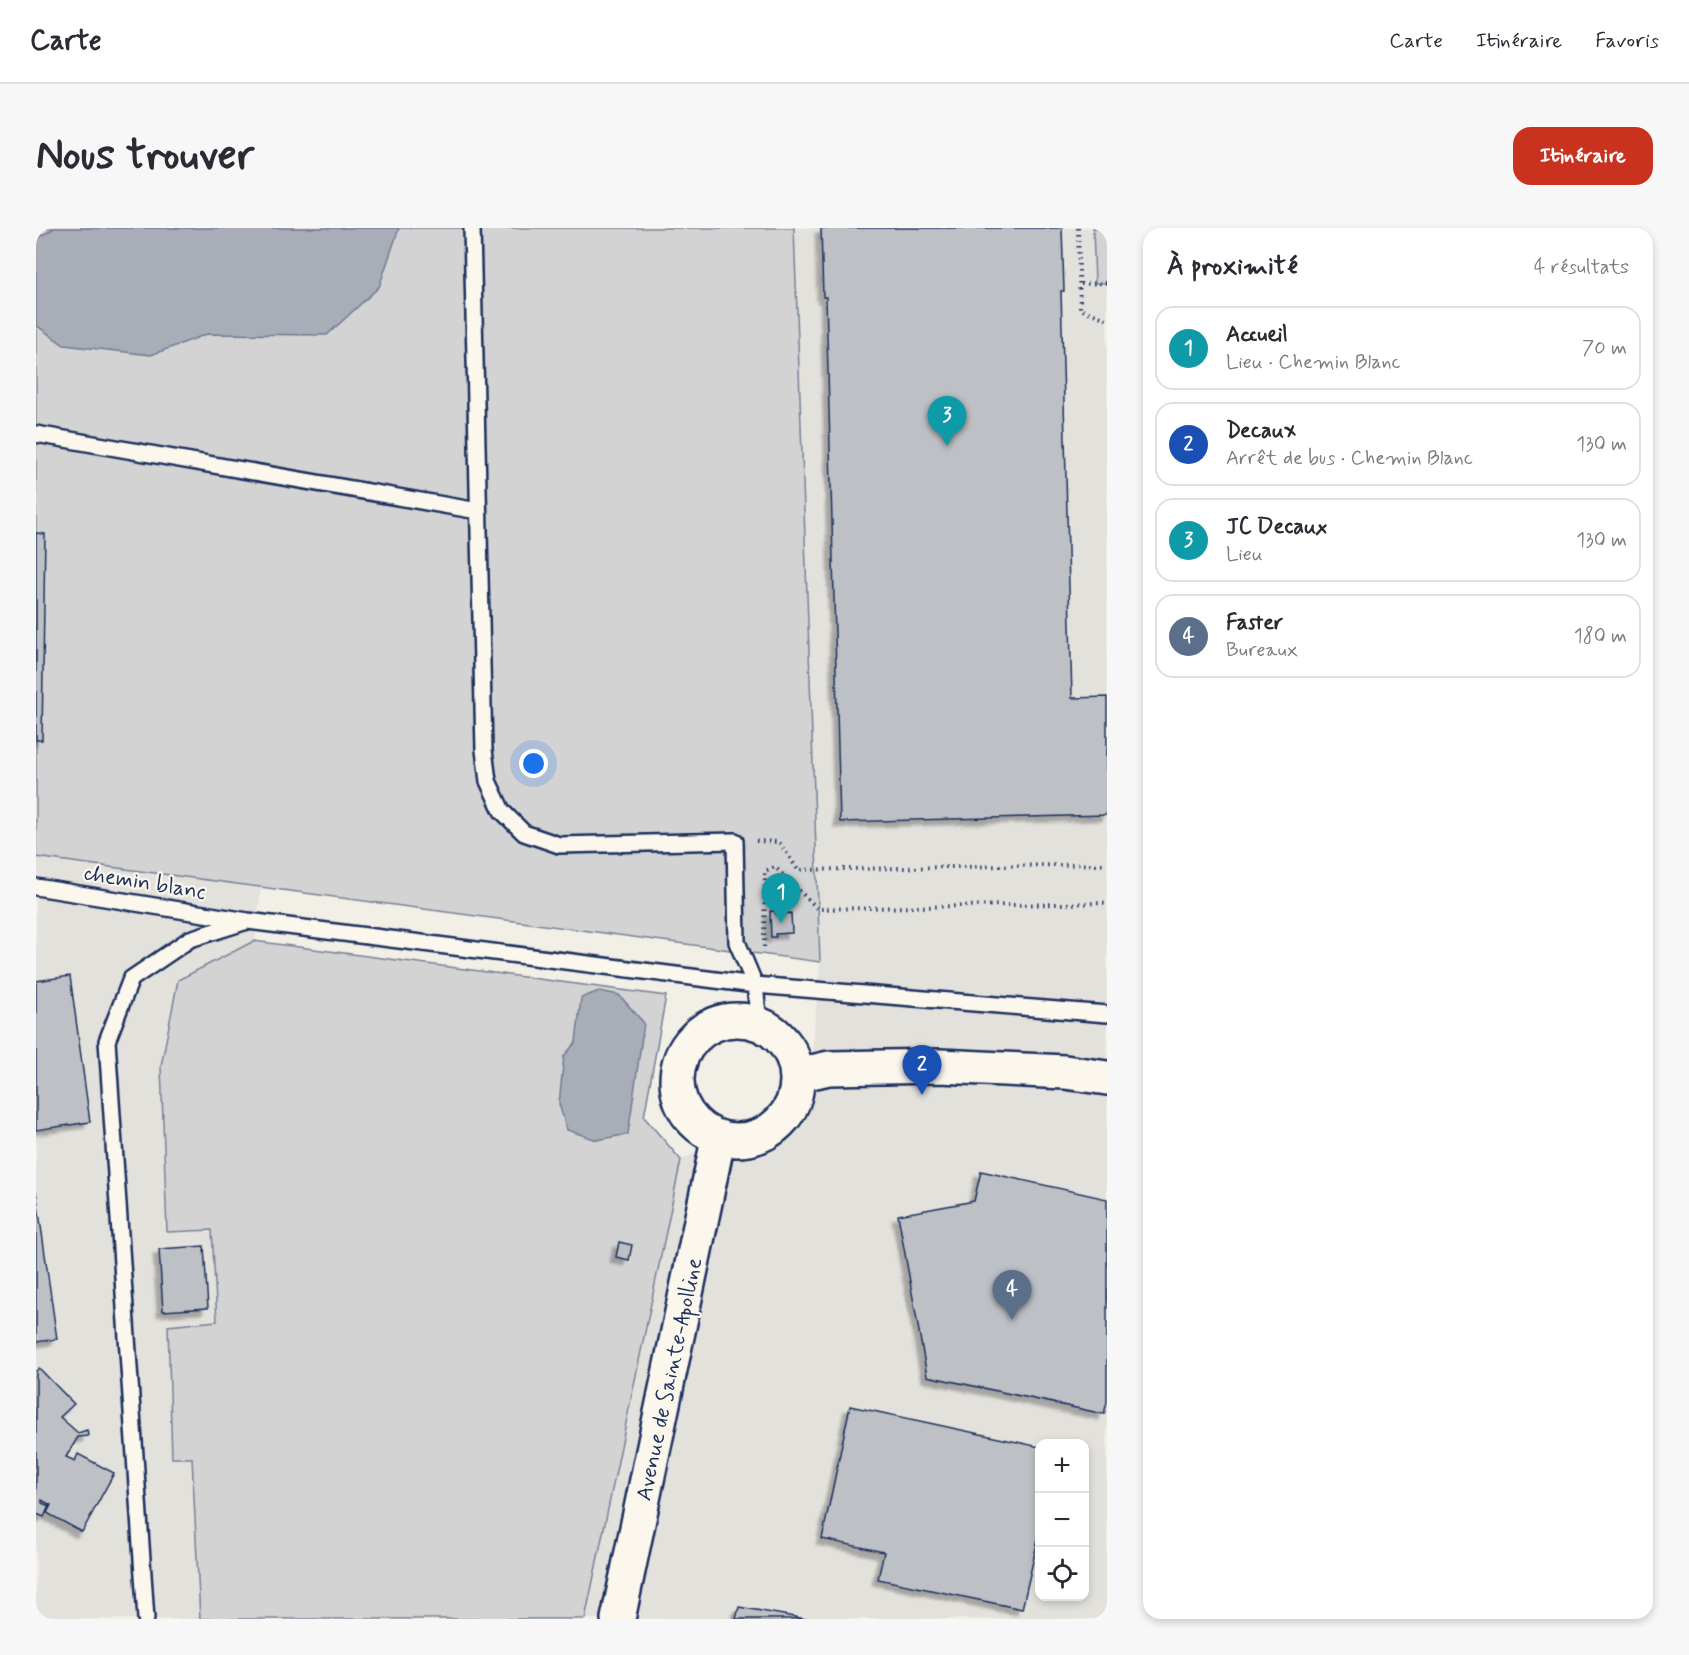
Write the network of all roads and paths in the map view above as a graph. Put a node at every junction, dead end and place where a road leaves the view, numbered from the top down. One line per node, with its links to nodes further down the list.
1 (472, 228): 7 (lane)
2 (1078, 228): 4 (path)
3 (1107, 283): 4 (path)
4 (1080, 284): 5 (path)
5 (1107, 319)
6 (36, 434): 7 (lane)
7 (478, 511): 8 (lane)
8 (735, 841): 9 (path); 14 (lane)
9 (1107, 864)
10 (36, 886): 12 (lane, chemin blanc)
11 (1107, 903): 13 (path)
12 (248, 921): 14 (lane, chemin blanc); 20 (lane)
13 (764, 954)
14 (755, 985): 15 (lane, chemin blanc); 16 (lane)
15 (1107, 1014)
16 (759, 1024): 17 (street); 19 (street)
17 (798, 1075): 18 (street); 19 (street)
18 (1107, 1078)
19 (718, 1140): 21 (street, Avenue de Sainte-Apolline)
20 (146, 1619)
21 (618, 1619)

